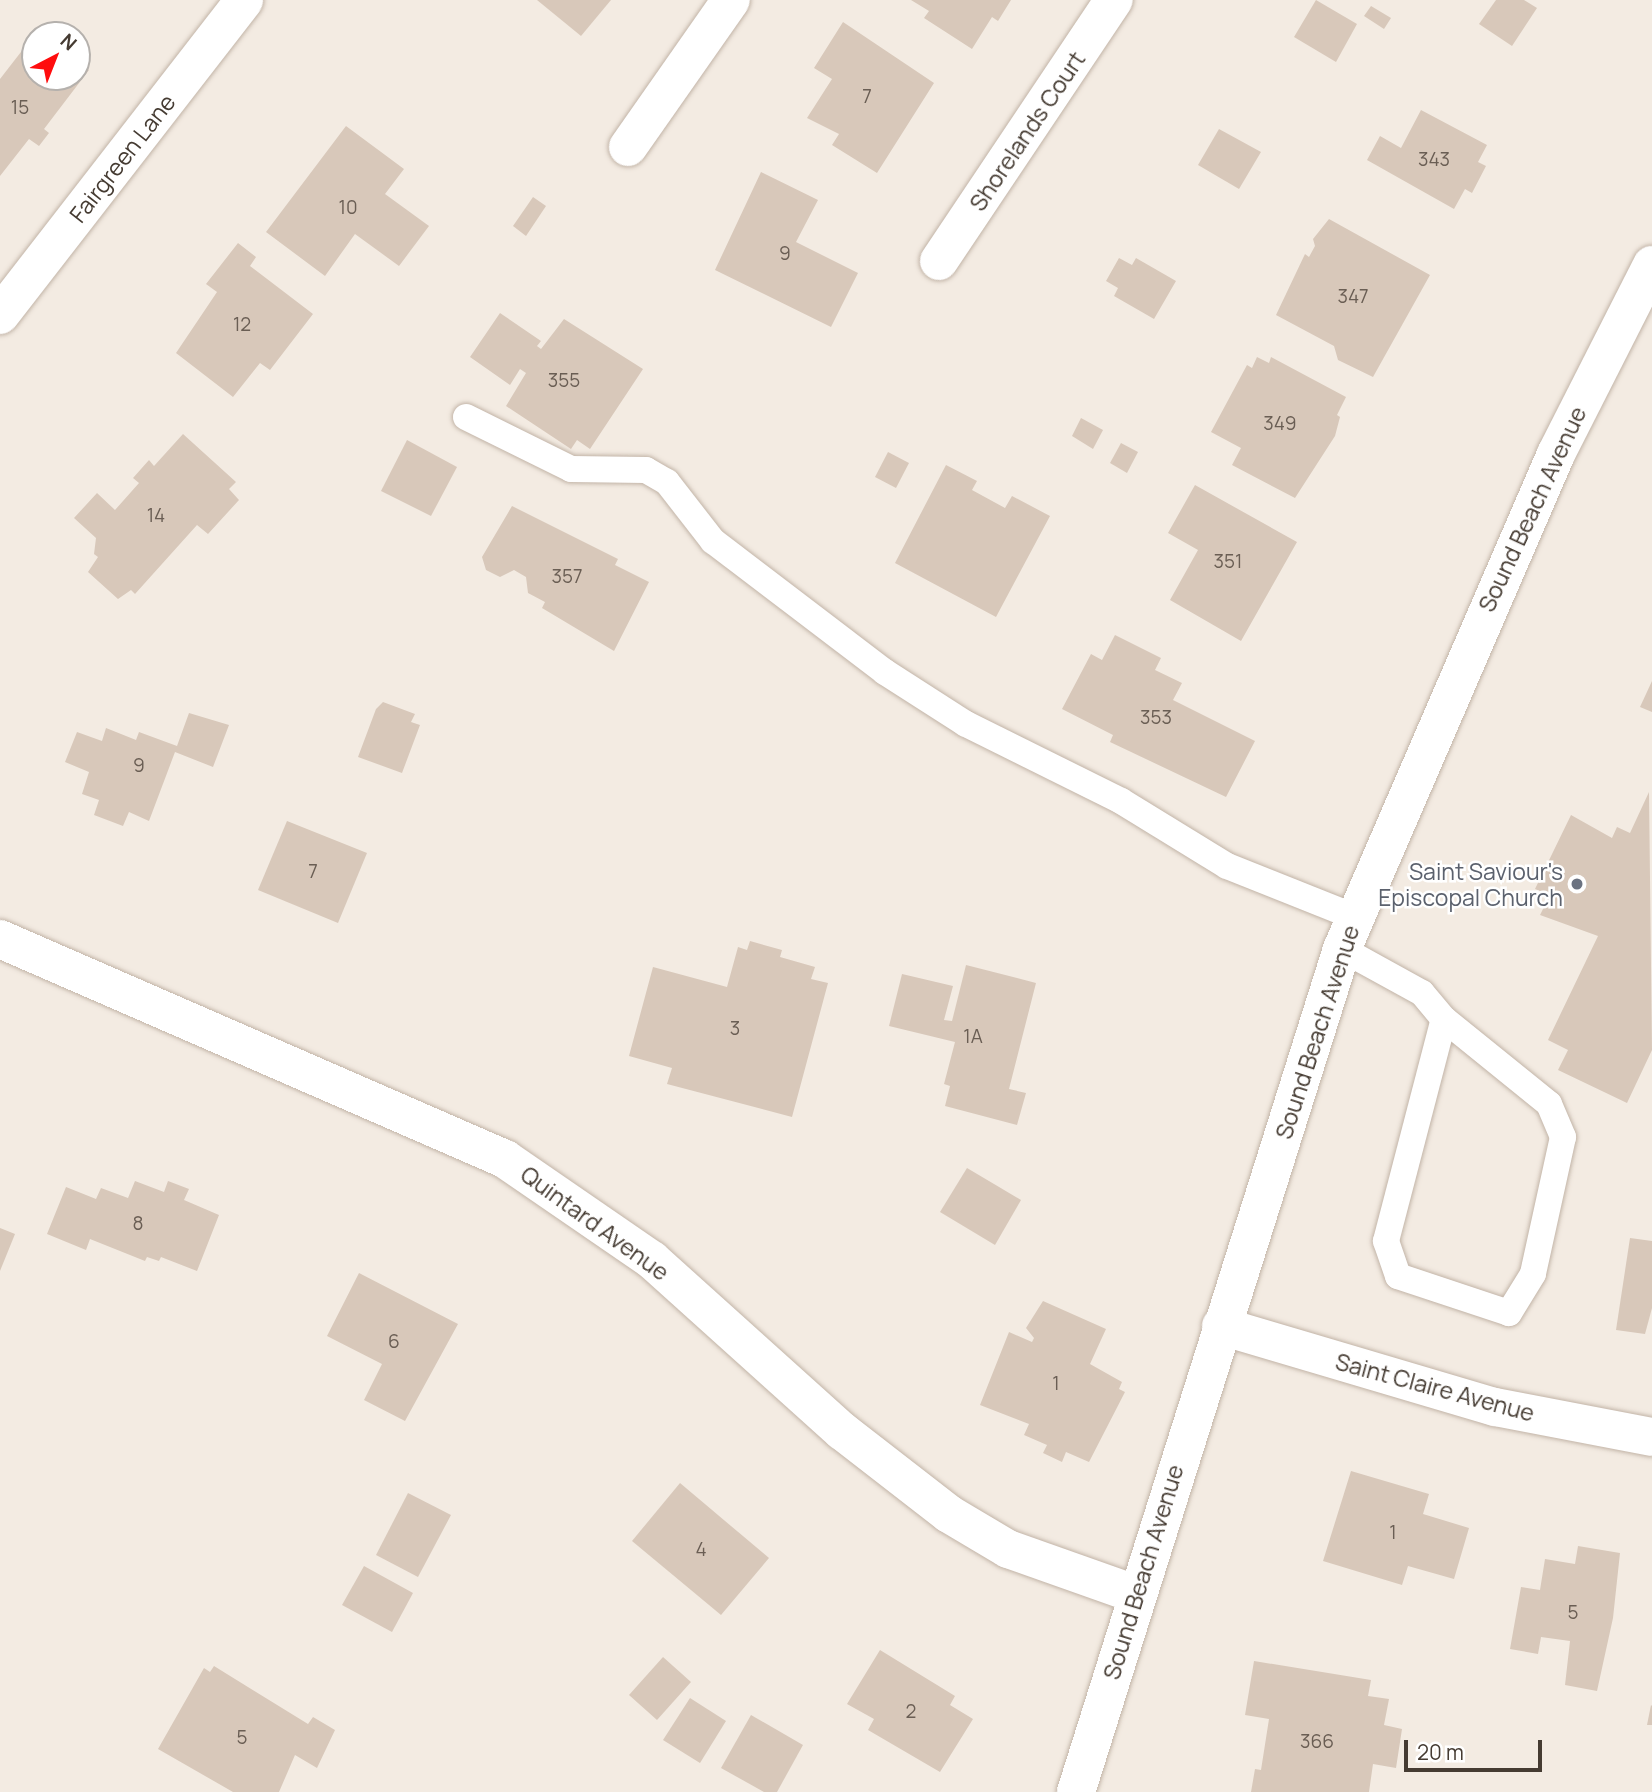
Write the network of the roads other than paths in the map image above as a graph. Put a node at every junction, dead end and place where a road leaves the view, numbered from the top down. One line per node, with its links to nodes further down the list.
1 (244, 0): 7 (street, Fairgreen Lane)
2 (732, 0): 4 (street)
3 (1114, 0): 5 (street, Shorelands Court)
4 (628, 147)
5 (939, 261)
6 (1652, 265): 9 (street, Sound Beach Avenue)
7 (0, 315)
8 (466, 417): 9 (lane)
9 (1348, 933): 11 (lane); 12 (street, Sound Beach Avenue)
10 (0, 939): 14 (street, Quintard Avenue)
11 (1444, 1019): 11 (lane)
12 (1221, 1326): 13 (street, Saint Claire Avenue); 14 (street, Sound Beach Avenue)
13 (1652, 1437)
14 (1135, 1594): 15 (street, Sound Beach Avenue)
15 (1076, 1792)

